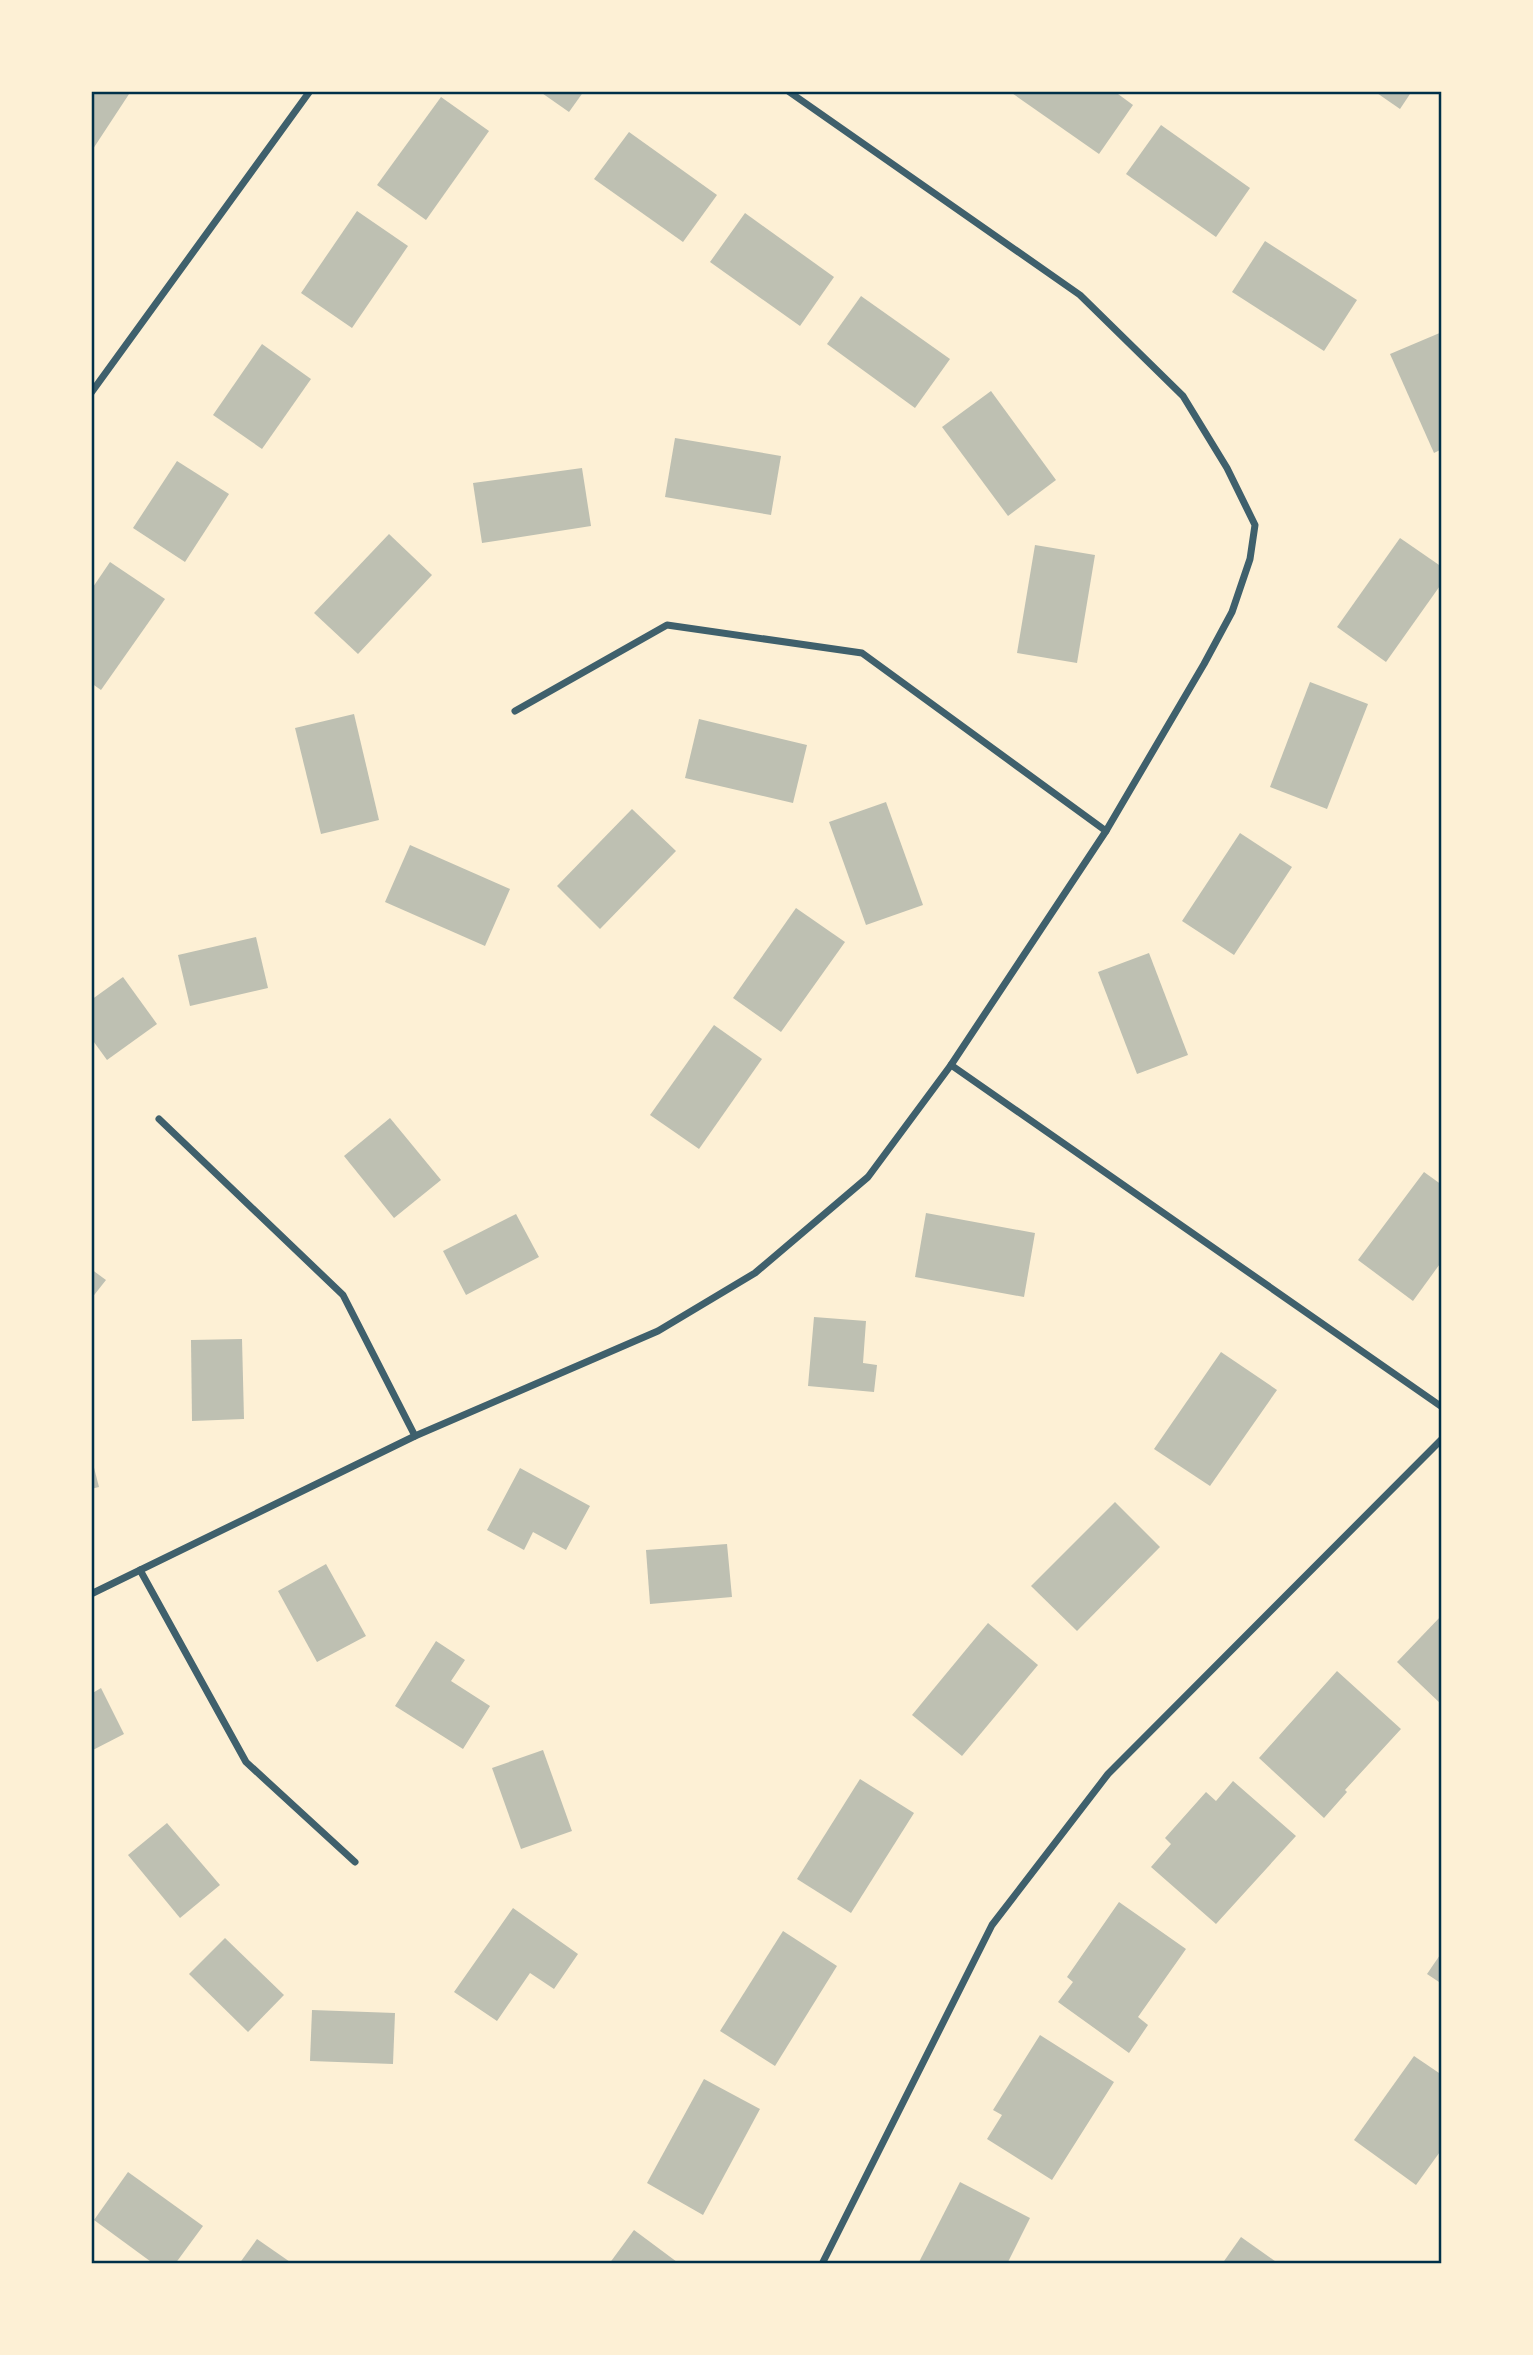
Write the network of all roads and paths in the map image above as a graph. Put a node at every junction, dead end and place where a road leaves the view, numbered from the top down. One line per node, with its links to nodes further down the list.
1 (310, 91): 3 (street)
2 (788, 91): 5 (street)
3 (91, 393)
4 (515, 710): 5 (street)
5 (1106, 831): 6 (street)
6 (951, 1065): 8 (street); 9 (street)
7 (159, 1119): 9 (street)
8 (1442, 1407)
9 (415, 1436): 11 (street)
10 (1442, 1439): 14 (street)
11 (140, 1570): 12 (street); 13 (street)
12 (91, 1594)
13 (355, 1861)
14 (822, 2264)

